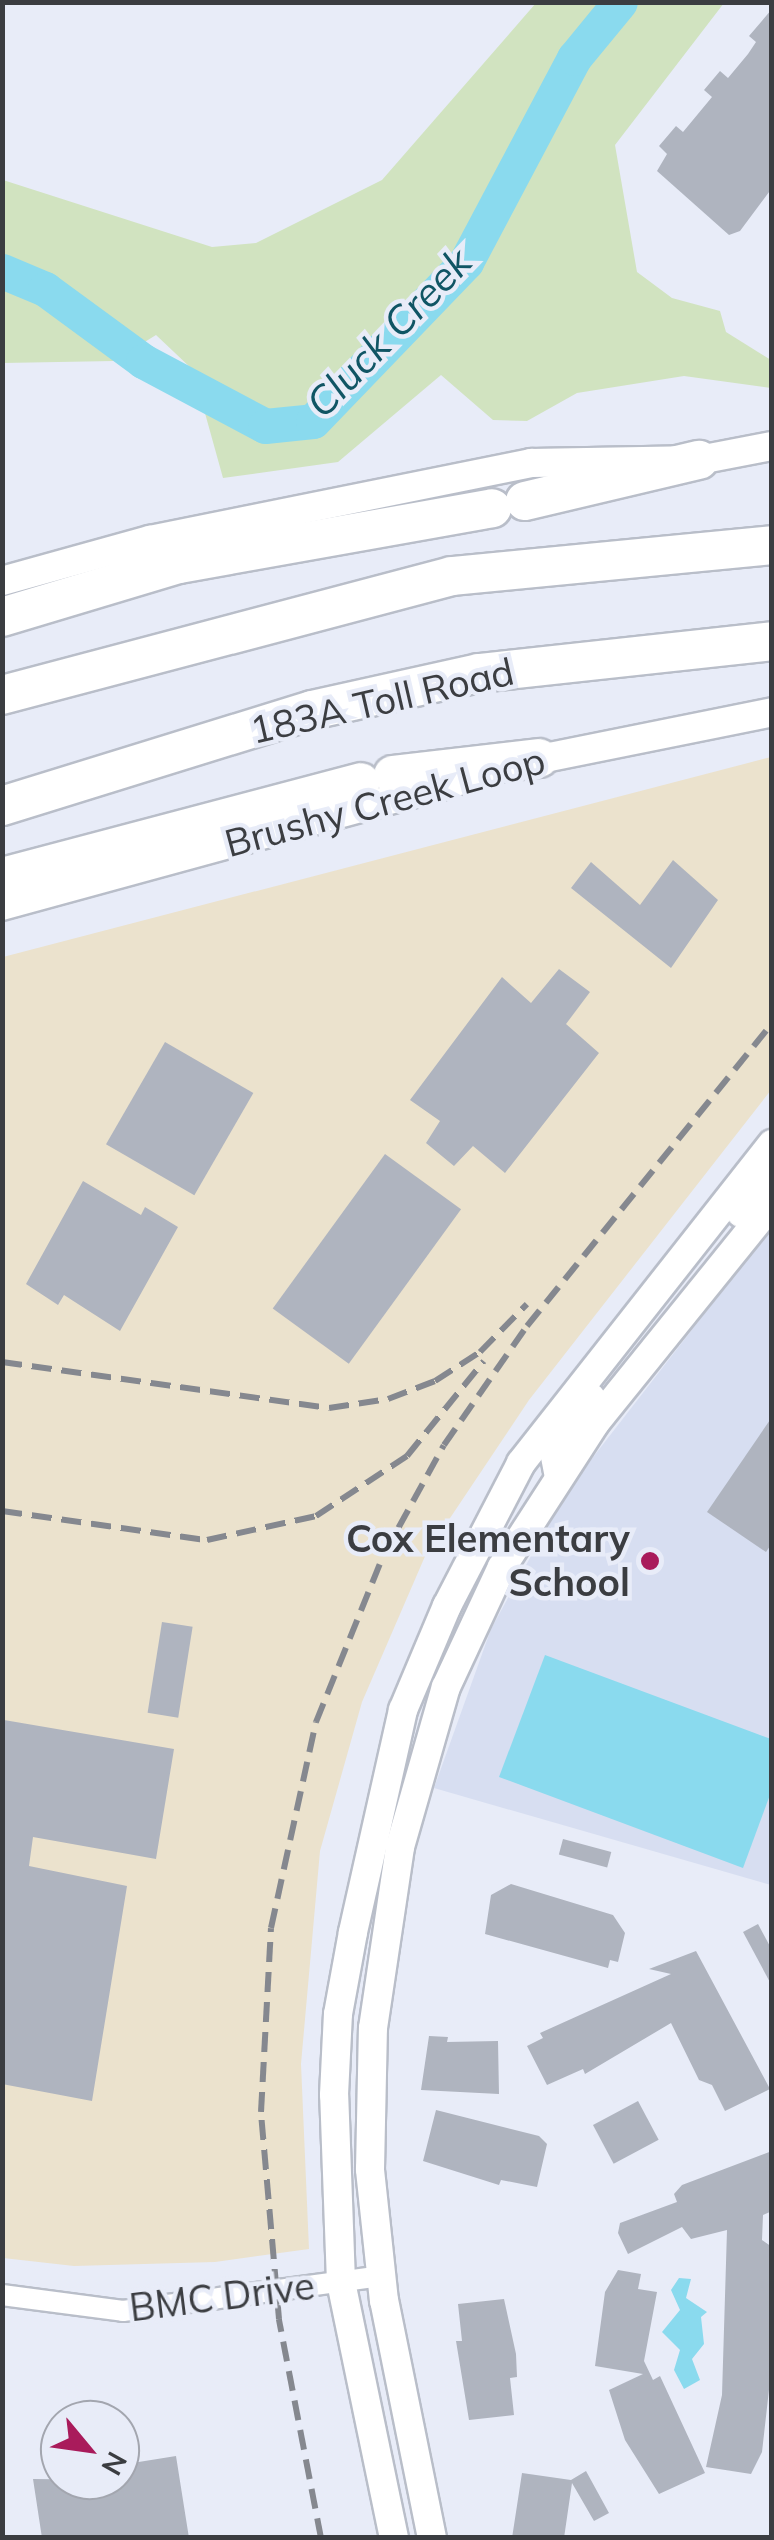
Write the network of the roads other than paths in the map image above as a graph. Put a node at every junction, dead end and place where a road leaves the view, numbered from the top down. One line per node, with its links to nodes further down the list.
1 (772, 446): 2 (main road)
2 (699, 460): 4 (main road); 5 (highway)
3 (772, 545): 7 (highway)
4 (2, 580)
5 (2, 617)
6 (772, 641): 10 (highway, 183A Toll Road)
7 (2, 695)
8 (772, 712): 9 (main road, Brushy Creek Loop)
9 (539, 758): 11 (highway); 12 (main road, Brushy Creek Loop)
10 (2, 806)
11 (2, 877)
12 (2, 906)
13 (772, 1144): 18 (main road)
14 (772, 1175): 16 (main road)
15 (772, 1204): 16 (main road)
16 (560, 1476): 17 (main road)
17 (381, 2276): 18 (street, BMC Drive); 21 (main road)
18 (341, 2282): 19 (street, BMC Drive); 20 (main road)
19 (2, 2294)
20 (394, 2538)
21 (432, 2538)

